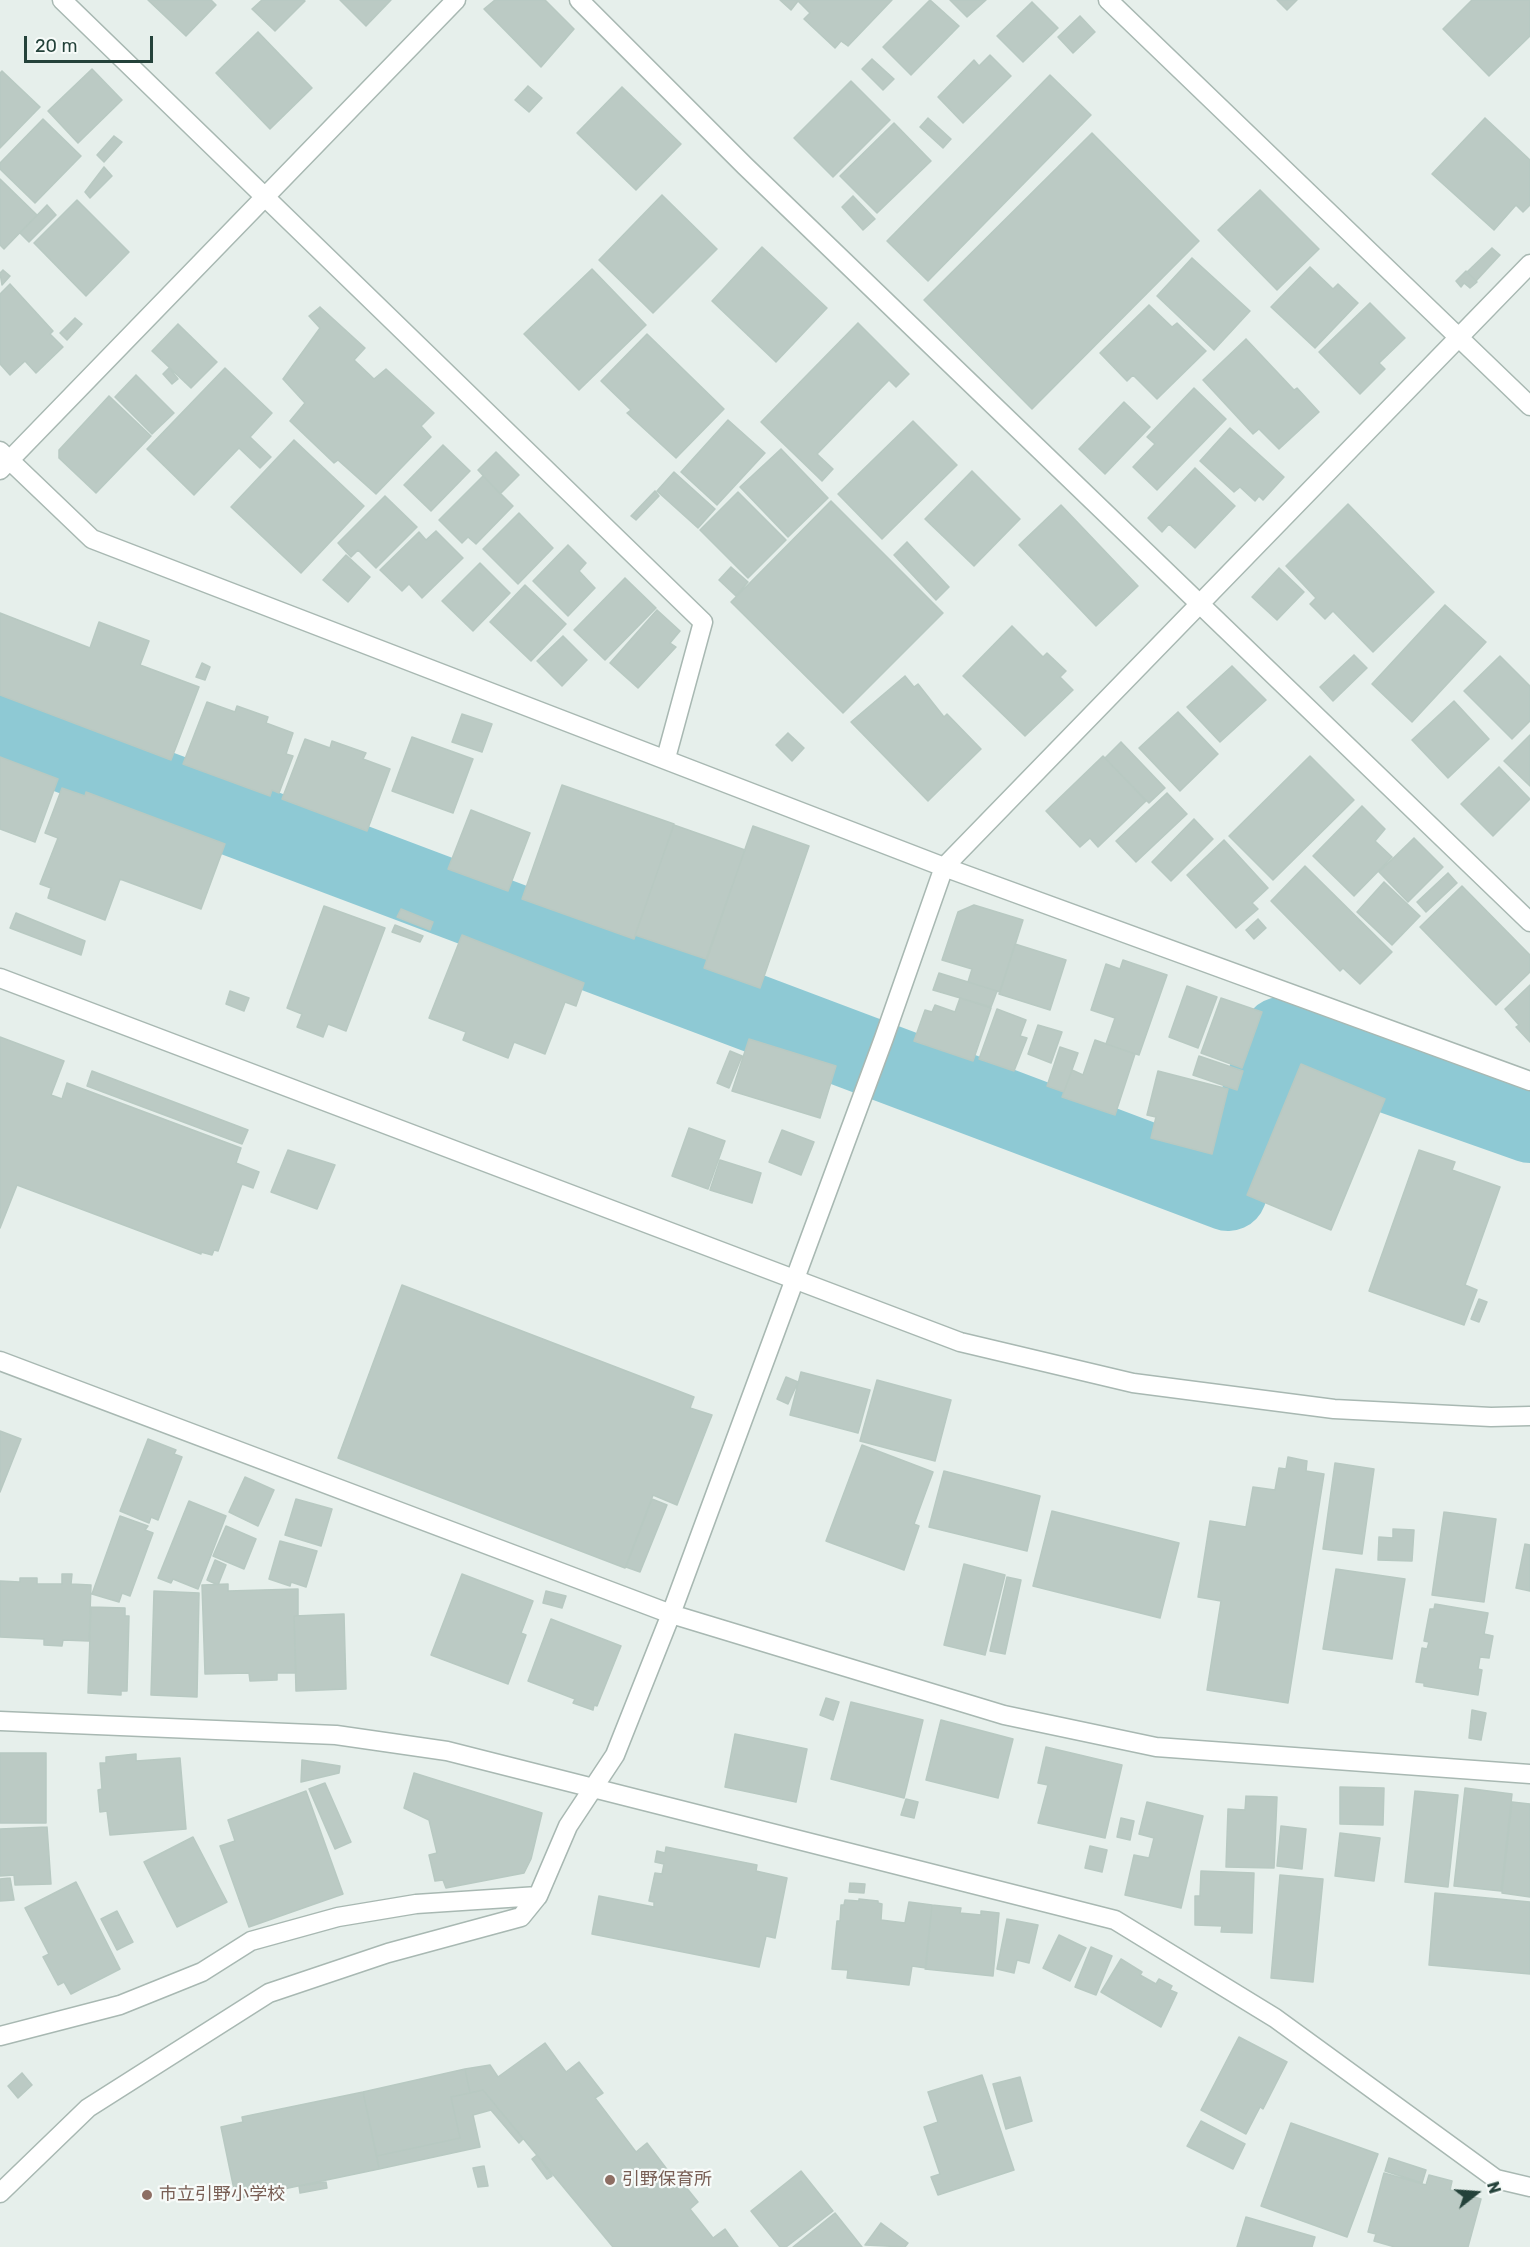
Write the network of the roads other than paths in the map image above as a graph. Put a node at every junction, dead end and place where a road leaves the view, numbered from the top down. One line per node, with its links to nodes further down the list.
1 (62, 0): 5 (street)
2 (456, 0): 5 (street)
3 (579, 0): 10 (street)
4 (1108, 0): 7 (street)
5 (266, 198): 9 (street); 11 (street)
6 (1530, 264): 7 (street)
7 (1460, 338): 8 (street); 10 (street)
8 (1530, 406)
9 (3, 461): 11 (street)
10 (1200, 604): 12 (street); 13 (street)
11 (666, 758): 12 (street)
12 (944, 867): 15 (street); 16 (street)
13 (1530, 922)
14 (0, 978): 16 (street)
15 (1530, 1081)
16 (792, 1280): 18 (street); 19 (street)
17 (0, 1361): 19 (street)
18 (1530, 1416)
19 (671, 1614): 21 (street); 22 (street)
20 (0, 1721): 22 (street)
21 (1530, 1774)
22 (592, 1787): 23 (street); 25 (street)
23 (538, 1896): 24 (street); 26 (street)
24 (0, 2036)
25 (1530, 2187)
26 (0, 2193)

